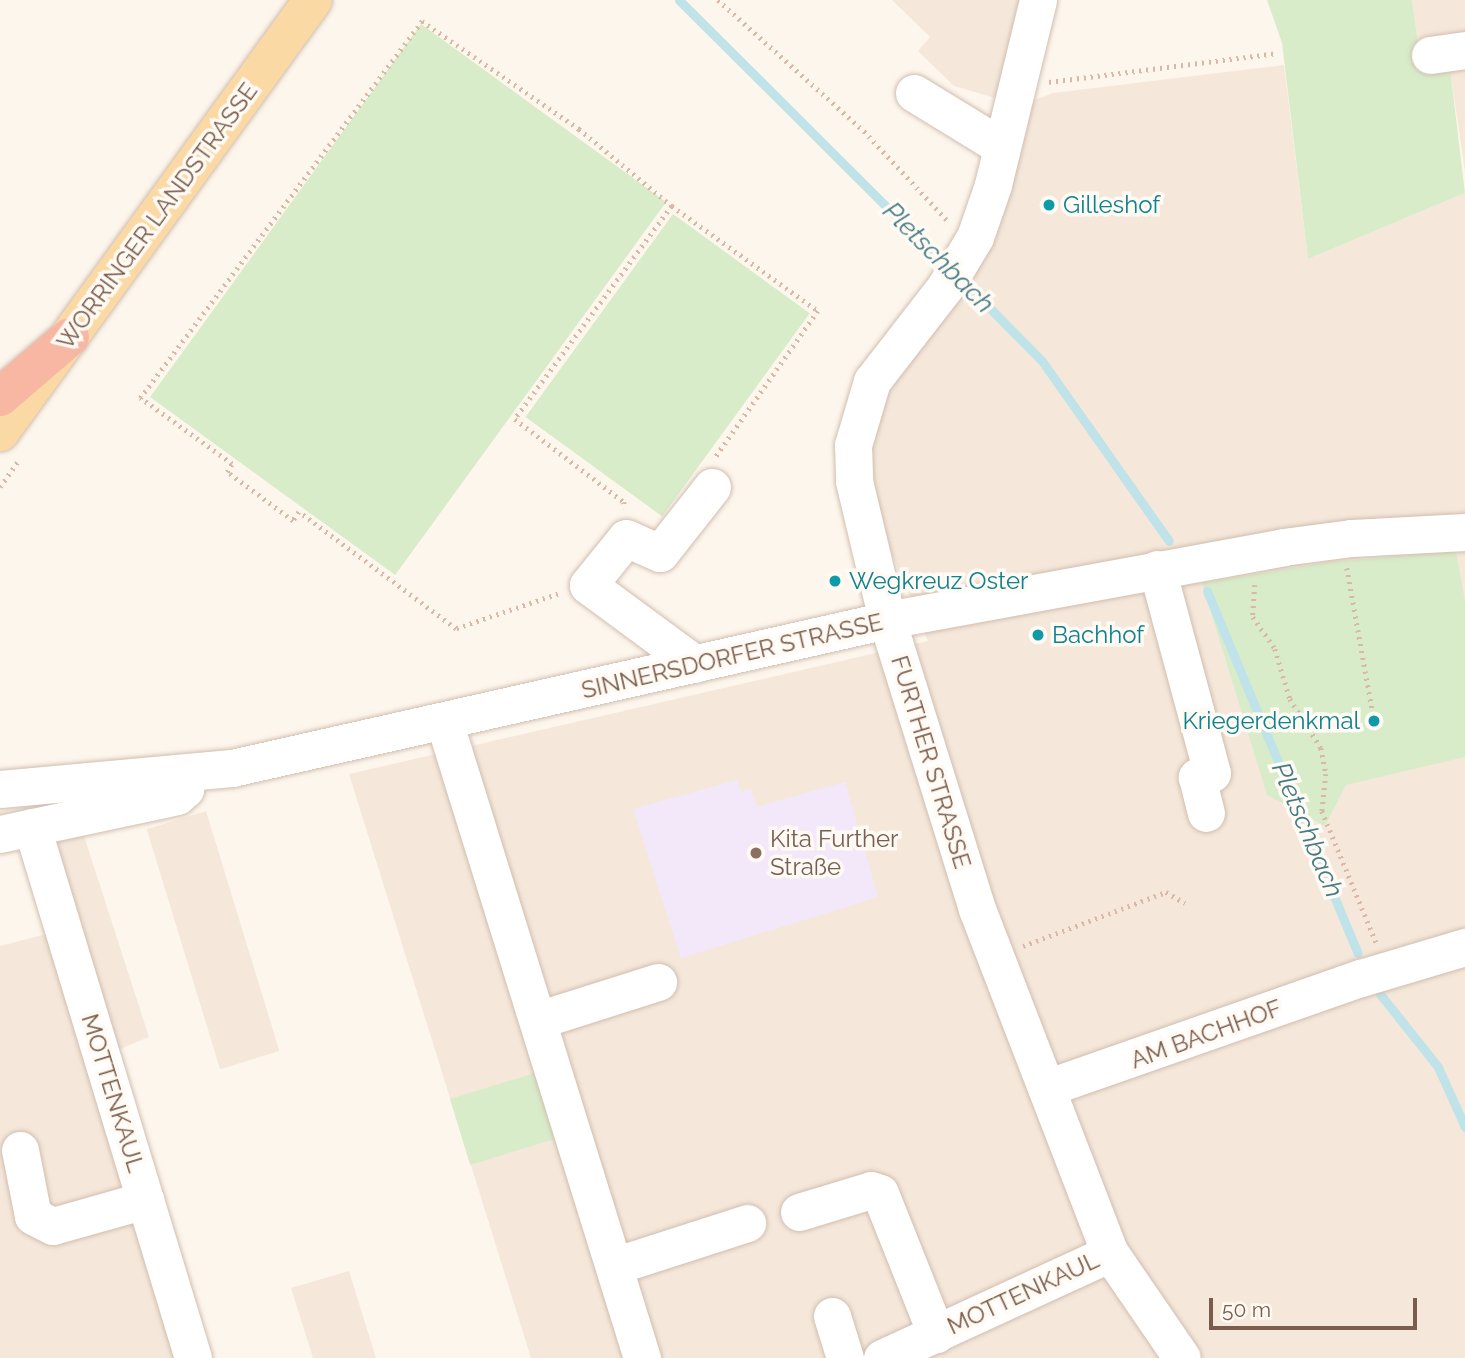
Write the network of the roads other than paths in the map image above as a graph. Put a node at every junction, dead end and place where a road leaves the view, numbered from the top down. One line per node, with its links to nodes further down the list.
1 (313, 0): 5 (main road, WORRINGER LANDSTRASSE)
2 (1038, 0): 4 (street, FURTHER STRASSE)
3 (914, 93): 4 (street)
4 (1002, 147): 11 (street, FURTHER STRASSE)
5 (70, 337): 6 (highway); 7 (main road, WORRINGER LANDSTRASSE)
6 (0, 397)
7 (0, 432)
8 (712, 487): 12 (street)
9 (1465, 532): 10 (street, SINNERSDORFER STRASSE)
10 (1157, 569): 11 (street, SINNERSDORFER STRASSE); 16 (street)
11 (887, 620): 12 (street, SINNERSDORFER STRASSE); 21 (street, FURTHER STRASSE)
12 (695, 664): 13 (street, SINNERSDORFER STRASSE)
13 (444, 722): 14 (street, SINNERSDORFER STRASSE); 20 (street)
14 (187, 772): 15 (street, SINNERSDORFER STRASSE); 17 (street, MOTTENKAUL)
15 (0, 789)
16 (1206, 813)
17 (16, 831): 23 (street, MOTTENKAUL)
18 (1465, 947): 21 (street, AM BACHHOF)
19 (658, 982): 20 (street)
20 (538, 1020): 27 (street)
21 (1049, 1087): 26 (street, FURTHER STRASSE)
22 (20, 1150): 23 (street)
23 (145, 1200): 30 (street, MOTTENKAUL)
24 (799, 1212): 29 (street, MOTTENKAUL)
25 (747, 1223): 27 (street)
26 (1110, 1254): 29 (street, MOTTENKAUL); 34 (street, FURTHER STRASSE)
27 (614, 1265): 31 (street)
28 (832, 1315): 32 (street)
29 (936, 1334): 33 (street, MOTTENKAUL)
30 (193, 1358)
31 (642, 1358)
32 (845, 1358)
33 (882, 1358)
34 (1182, 1358)

